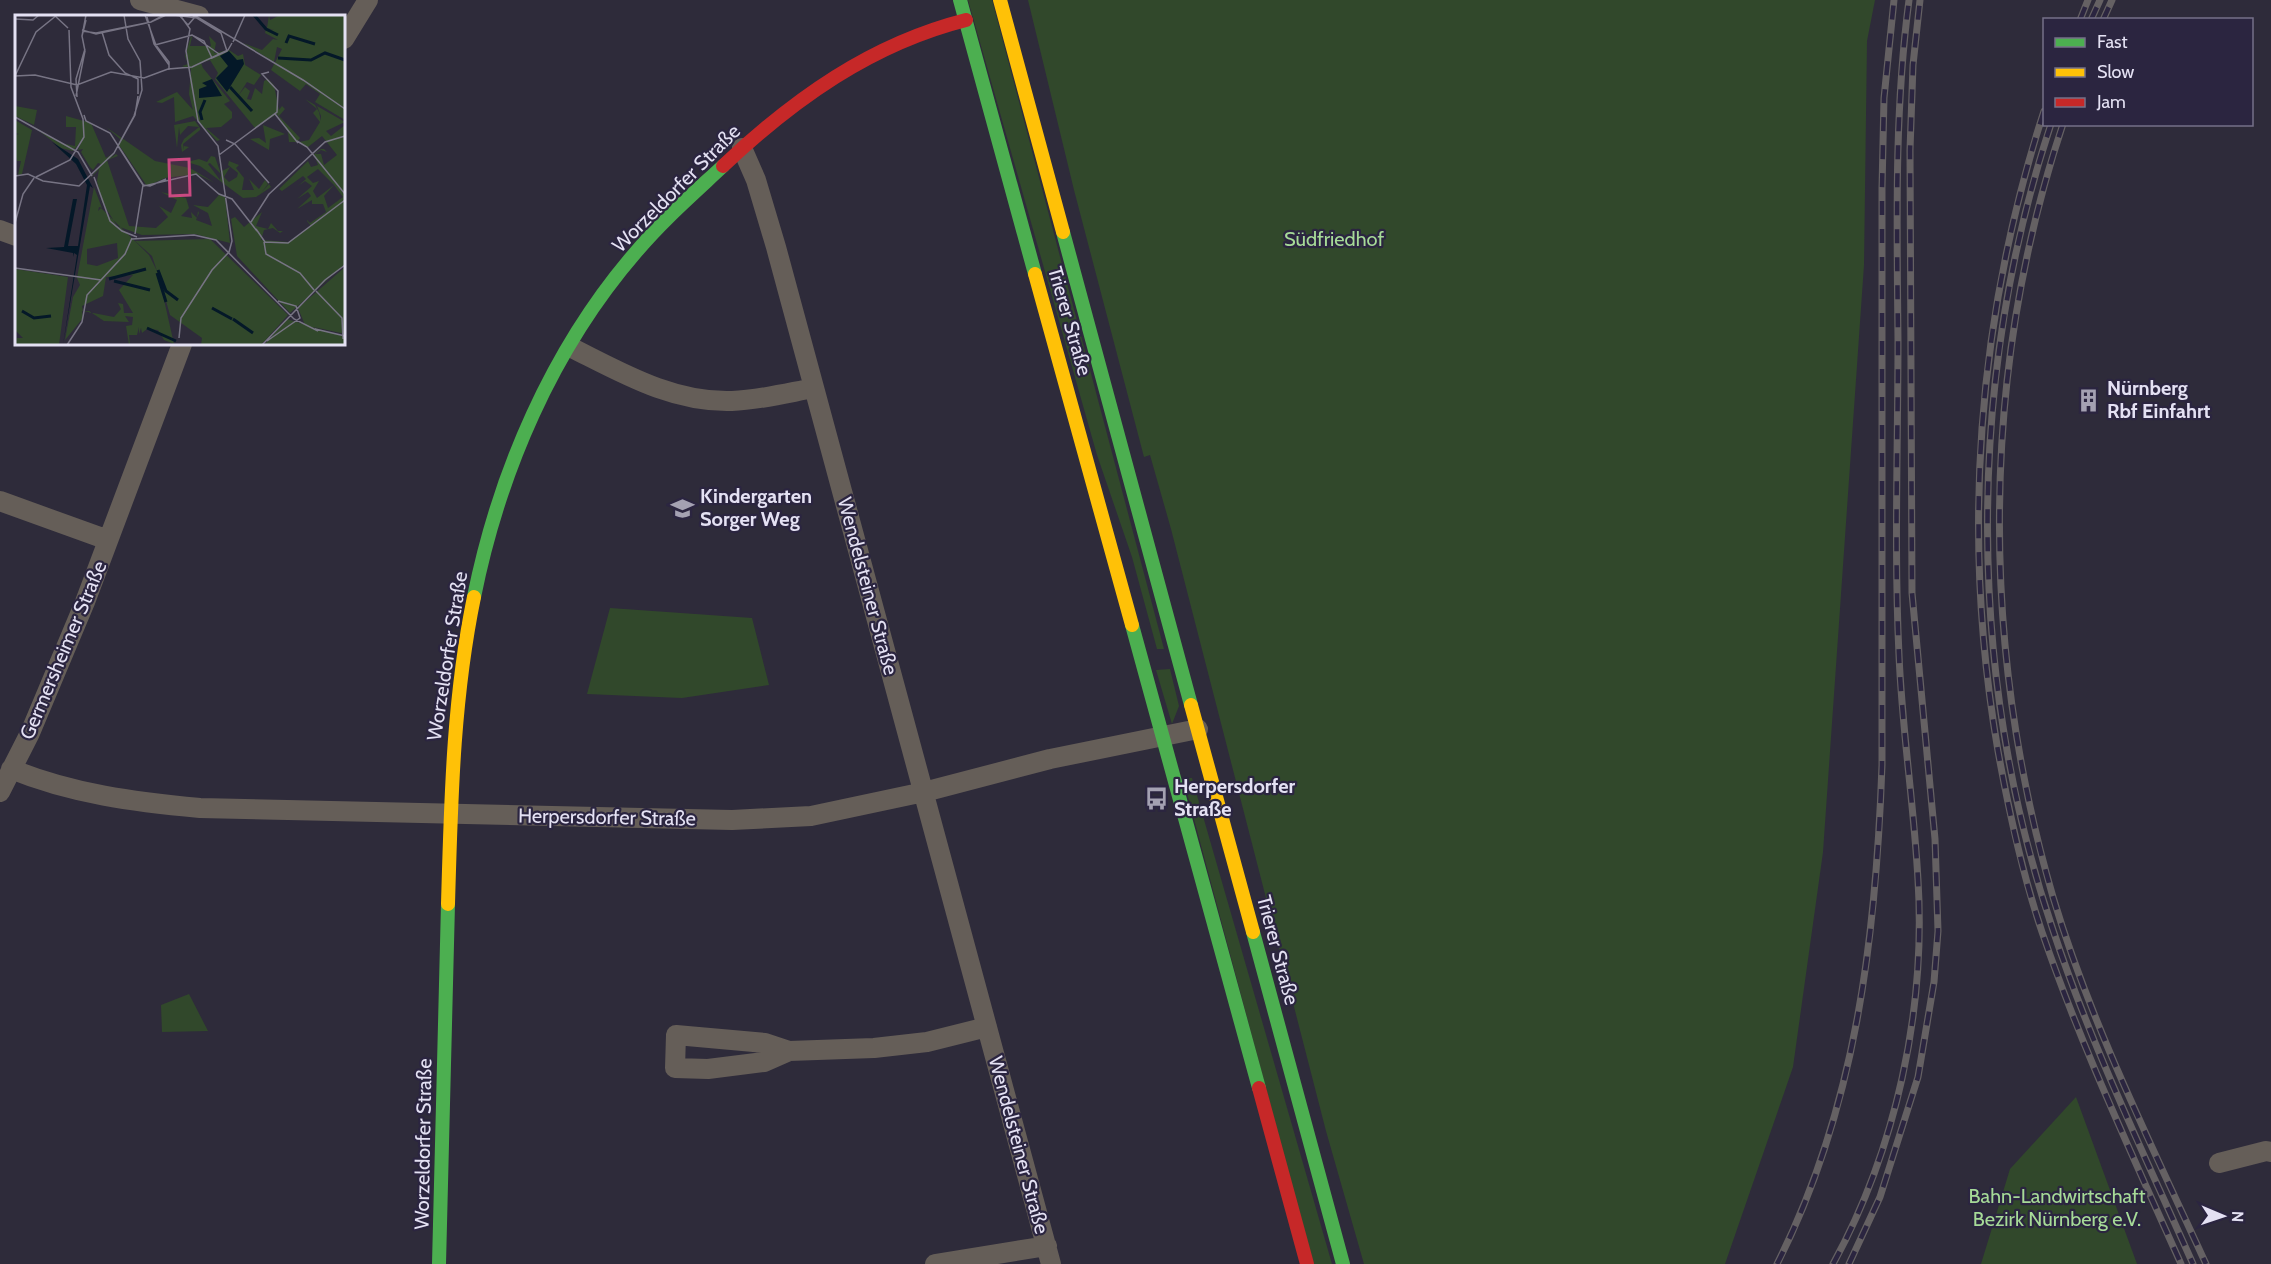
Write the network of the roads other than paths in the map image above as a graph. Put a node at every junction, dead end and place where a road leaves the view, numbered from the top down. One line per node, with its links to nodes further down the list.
1 (140, 0): 5 (street)
2 (368, 0): 7 (street)
3 (960, 0): 6 (main road, Trierer Straße)
4 (1000, 0): 16 (main road, Trierer Straße)
5 (194, 15)
6 (966, 20): 8 (main road, Worzeldorfer Straße); 17 (main road, Trierer Straße)
7 (345, 37)
8 (742, 148): 12 (main road, Worzeldorfer Straße); 13 (street, Wendelsteiner Straße)
9 (0, 230): 10 (street)
10 (15, 236)
11 (182, 345): 15 (street, Germersheimer Straße)
12 (572, 348): 13 (street); 23 (main road, Worzeldorfer Straße)
13 (814, 388): 22 (street, Wendelsteiner Straße)
14 (0, 501): 15 (street, Germersheimer Straße)
15 (108, 540): 20 (street, Germersheimer Straße)
16 (1174, 647): 17 (main road); 18 (main road, Trierer Straße)
17 (1141, 653): 19 (main road, Trierer Straße)
18 (1198, 729): 19 (street, Herpersdorfer Straße); 32 (main road, Trierer Straße)
19 (1164, 736): 22 (street, Herpersdorfer Straße); 31 (main road, Trierer Straße)
20 (11, 769): 21 (street, Germersheimer Straße); 23 (street, Herpersdorfer Straße)
21 (0, 792)
22 (924, 792): 23 (street, Herpersdorfer Straße); 24 (street, Wendelsteiner Straße)
23 (451, 813): 29 (main road, Worzeldorfer Straße)
24 (987, 1027): 25 (street); 28 (street, Wendelsteiner Straße)
25 (789, 1051): 25 (street)
26 (2271, 1152): 27 (street)
27 (2219, 1163)
28 (1049, 1255): 30 (street)
29 (439, 1264)
30 (935, 1264)
31 (1307, 1264)
32 (1343, 1264)

